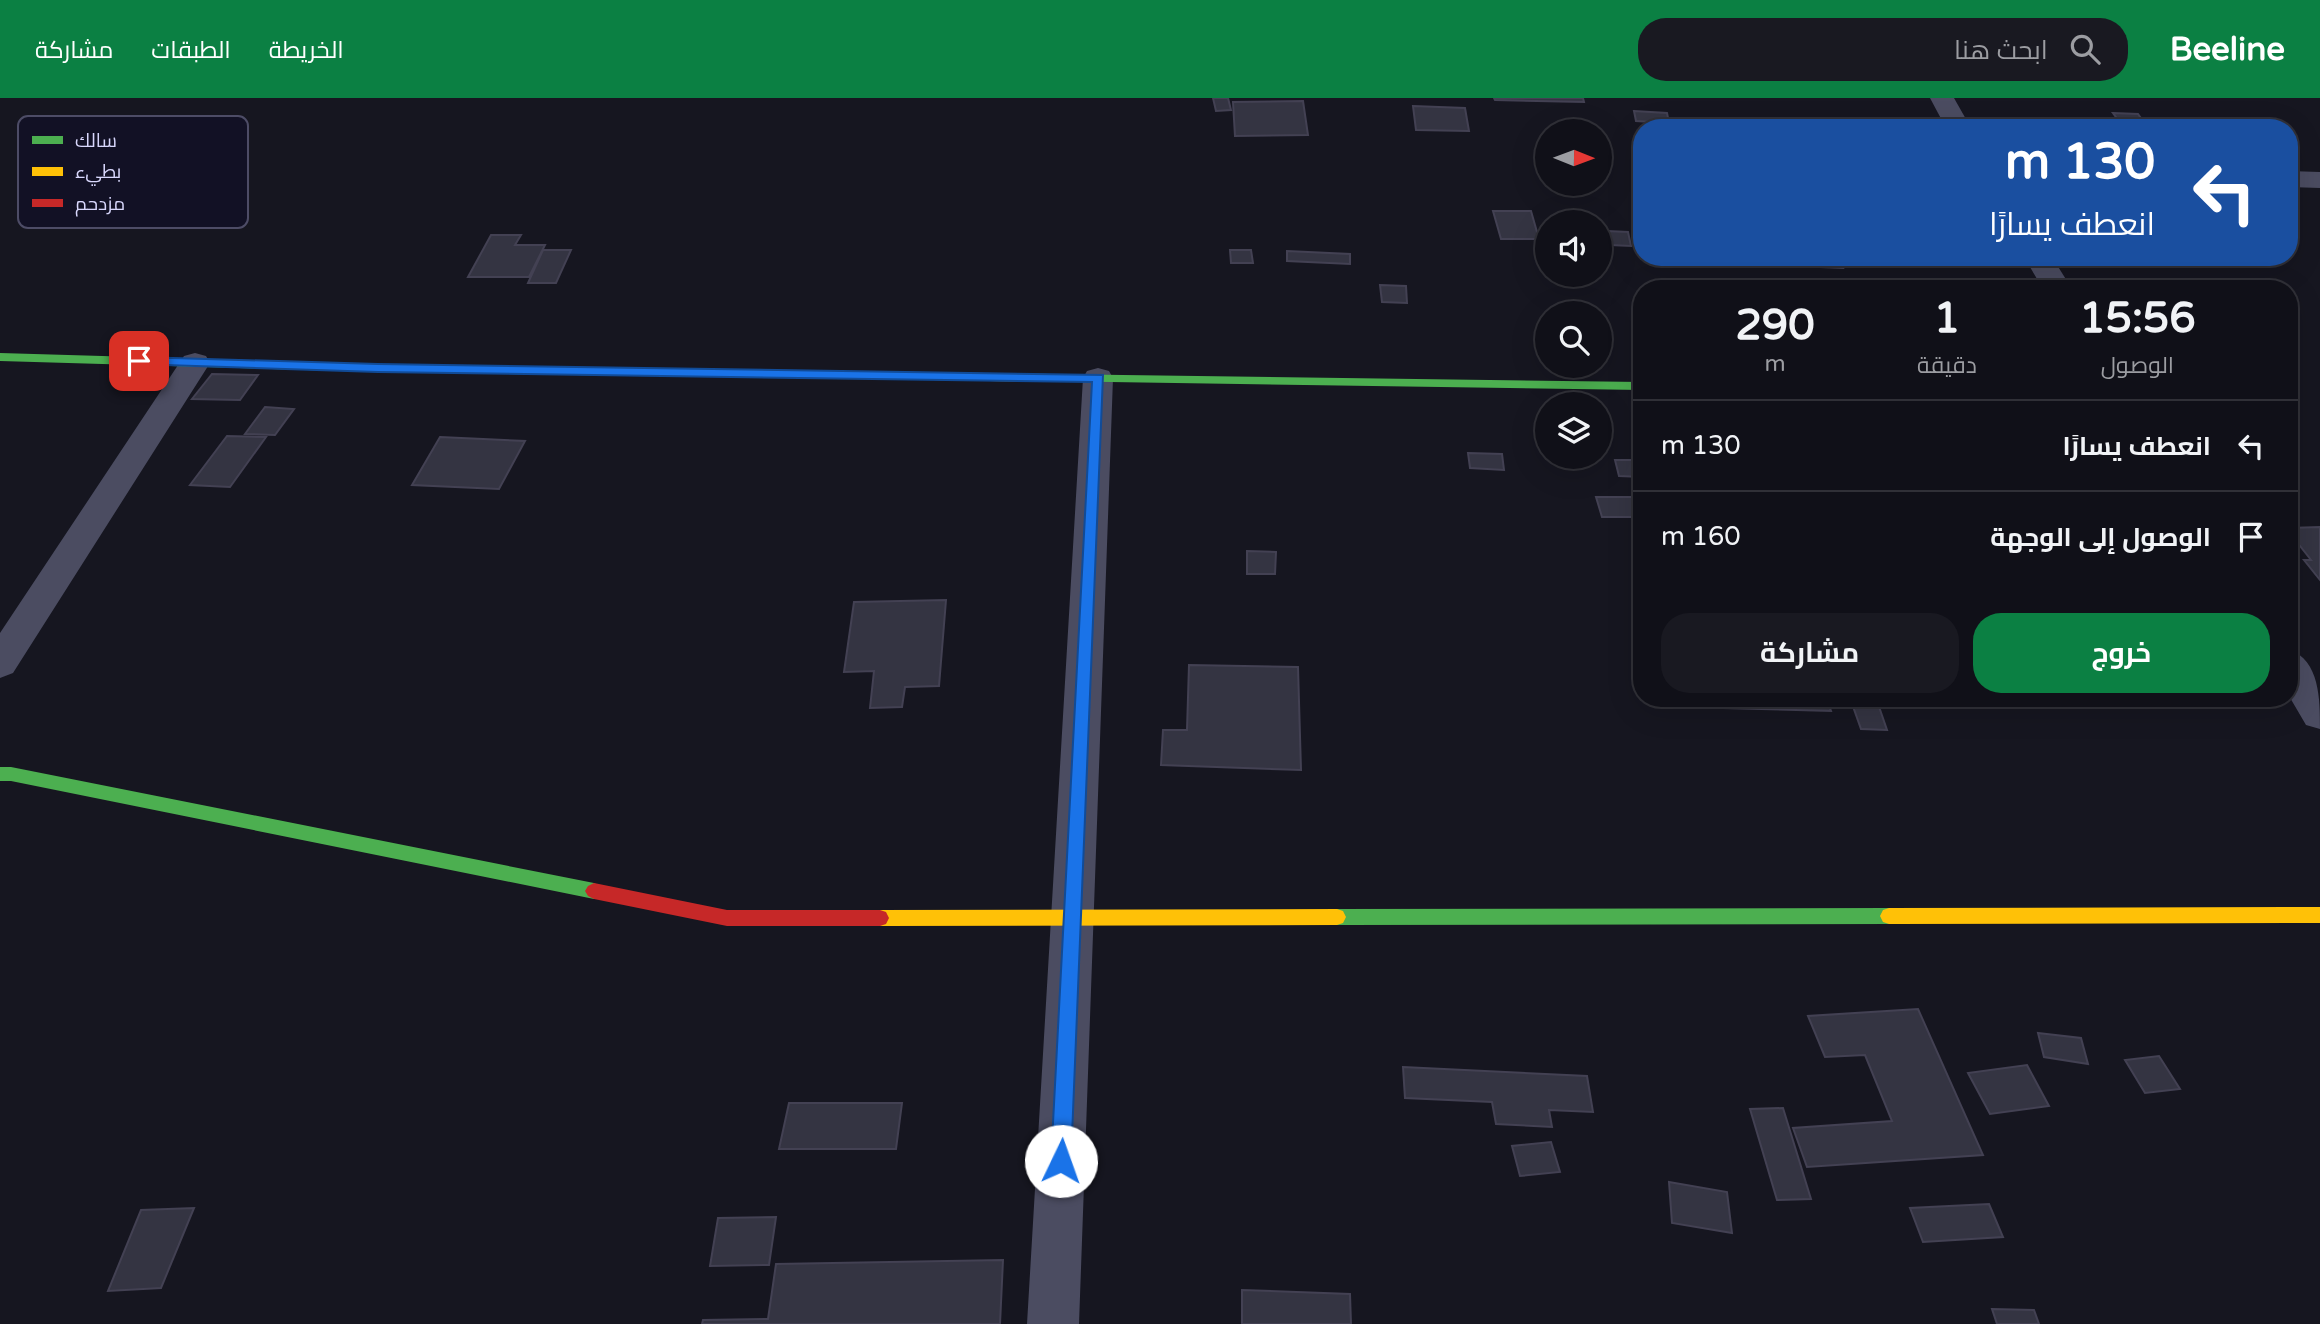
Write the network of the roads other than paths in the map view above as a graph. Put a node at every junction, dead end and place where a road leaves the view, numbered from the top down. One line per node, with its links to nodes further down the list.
1 (1942, 98): 2 (street)
2 (1954, 119)
3 (2298, 179): 4 (street)
4 (2320, 180)
5 (0, 357): 6 (street)
6 (195, 363): 7 (street); 9 (street)
7 (1098, 378): 8 (street); 14 (street)
8 (1633, 386)
9 (0, 663)
10 (2298, 679): 11 (street)
11 (2320, 715)
12 (0, 774): 14 (street)
13 (2320, 915): 14 (street)
14 (1072, 917): 15 (street)
15 (1053, 1324)

